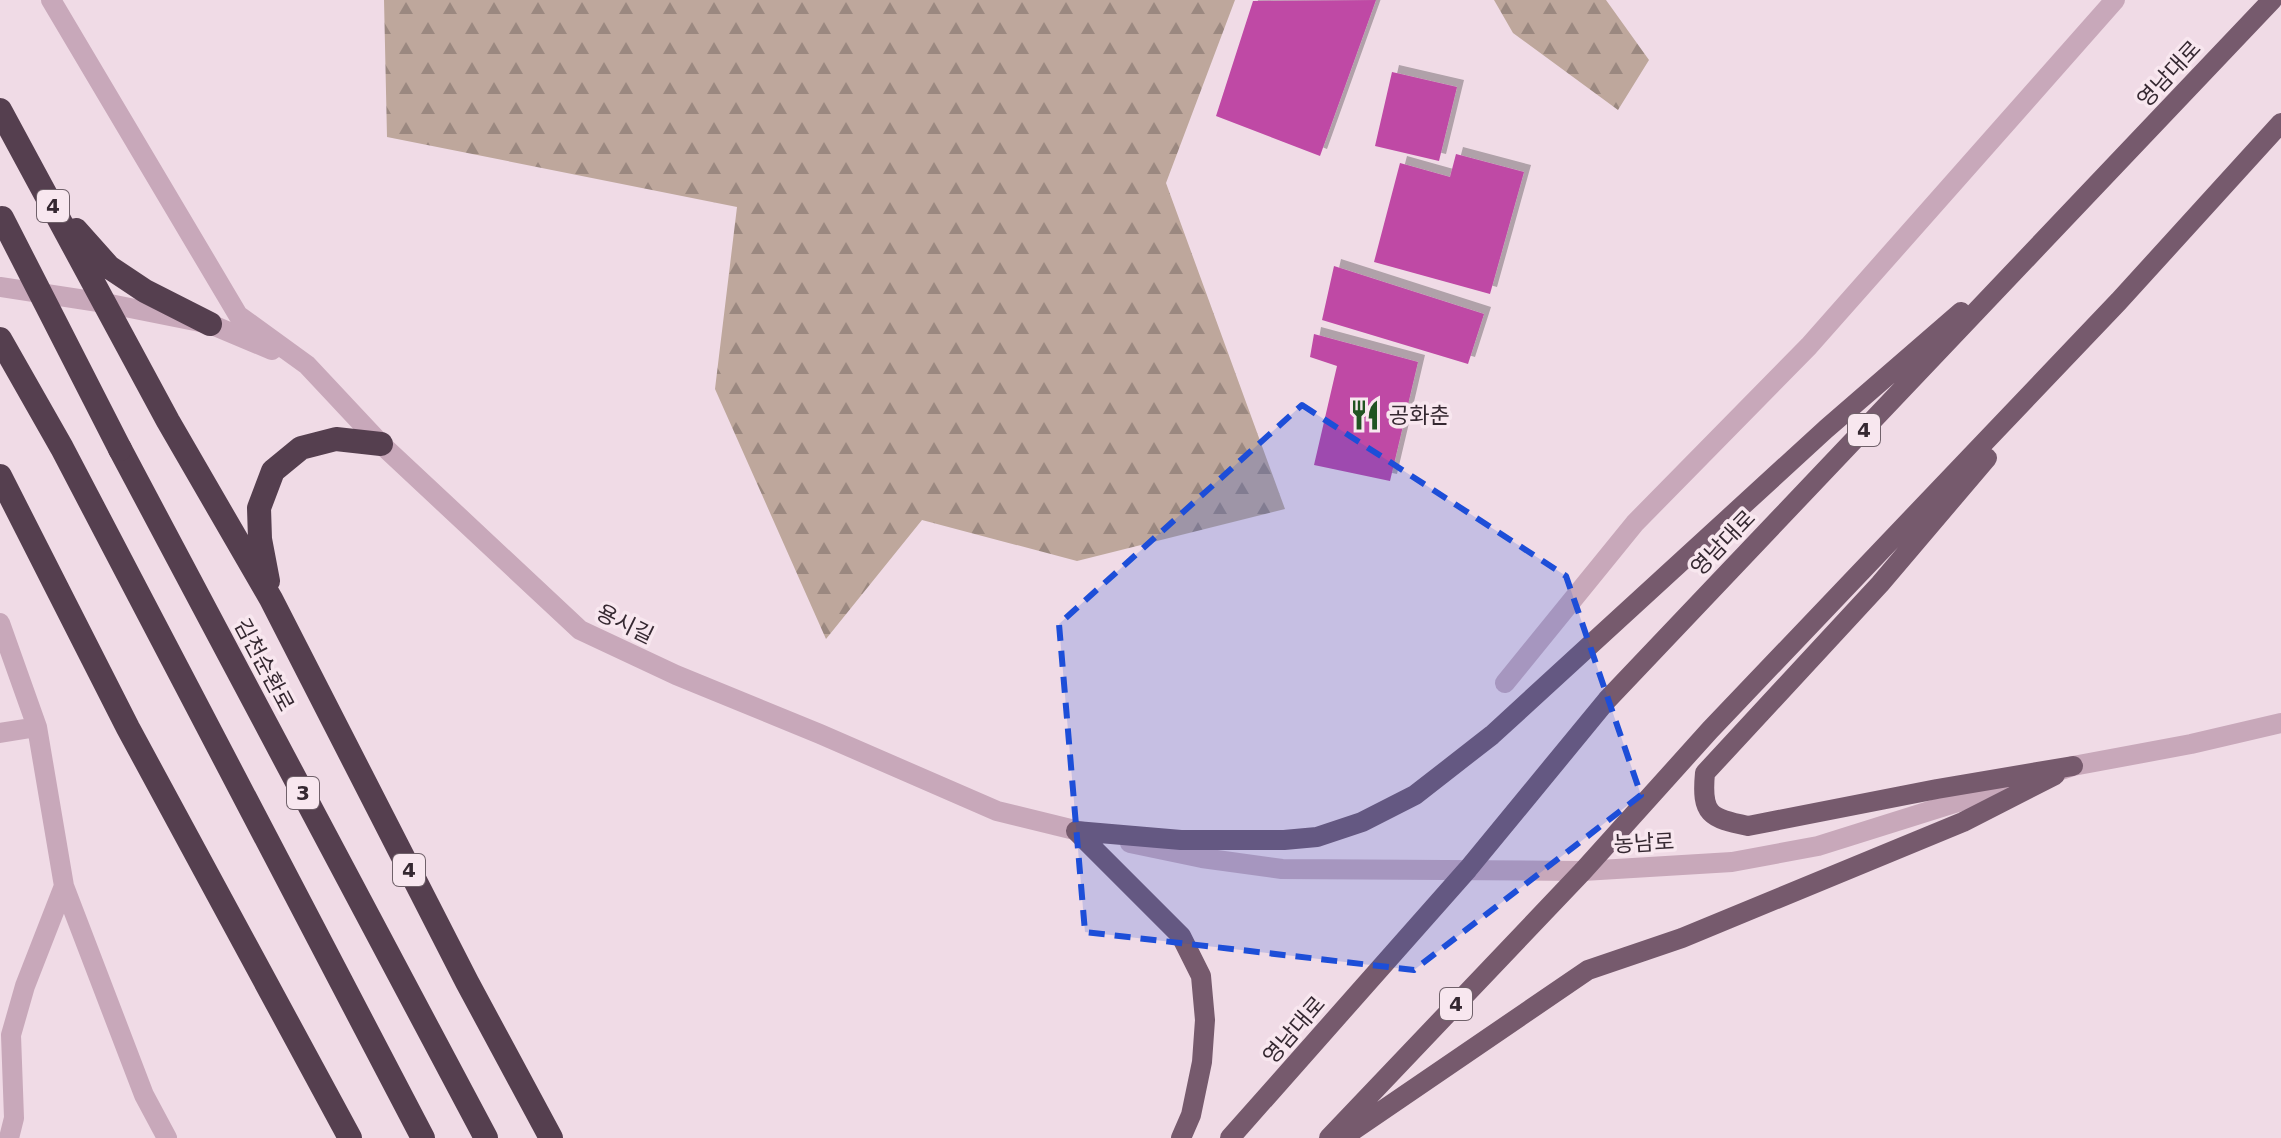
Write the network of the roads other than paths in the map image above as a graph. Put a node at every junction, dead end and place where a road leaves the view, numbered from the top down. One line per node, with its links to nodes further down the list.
1 (51, 0): 14 (street)
2 (2115, 0): 21 (street)
3 (2272, 0): 8 (main road, 영남대로 / 4)
4 (0, 110): 6 (highway, 4)
5 (2281, 123): 10 (main road, 4)
6 (51, 203): 11 (highway, 4); 12 (highway)
7 (1, 217): 35 (highway, 김천순환로 / 3, bridge)
8 (2052, 234): 27 (main road); 28 (main road, 영남대로 / 4)
9 (0, 287): 11 (street)
10 (2119, 301): 25 (main road); 29 (main road, 4)
11 (105, 303): 12 (street); 18 (highway, 4)
12 (210, 324): 14 (street)
13 (0, 339): 34 (highway, 3)
14 (307, 365): 15 (street, 용시길)
15 (381, 444): 18 (highway); 26 (street, 용시길)
16 (0, 476): 19 (highway)
17 (0, 500): 19 (highway)
18 (271, 599): 36 (highway, 4)
19 (64, 604): 33 (highway)
20 (0, 623): 23 (street)
21 (1505, 683)
22 (2281, 723): 25 (street, 농남로)
23 (37, 727): 24 (street); 30 (street)
24 (0, 733)
25 (2073, 766): 29 (street, 농남로); 40 (main road)
26 (997, 811): 27 (street, 농남로)
27 (1076, 831): 28 (street, 농남로); 37 (main road)
28 (1468, 869): 29 (street, 농남로); 38 (main road, 영남대로 / 4)
29 (1583, 871): 39 (main road, 4)
30 (64, 886): 31 (street); 32 (street)
31 (9, 1138)
32 (167, 1138)
33 (350, 1138)
34 (423, 1138)
35 (486, 1138)
36 (551, 1138)
37 (1181, 1138)
38 (1230, 1138)
39 (1329, 1138)
40 (1342, 1138)

